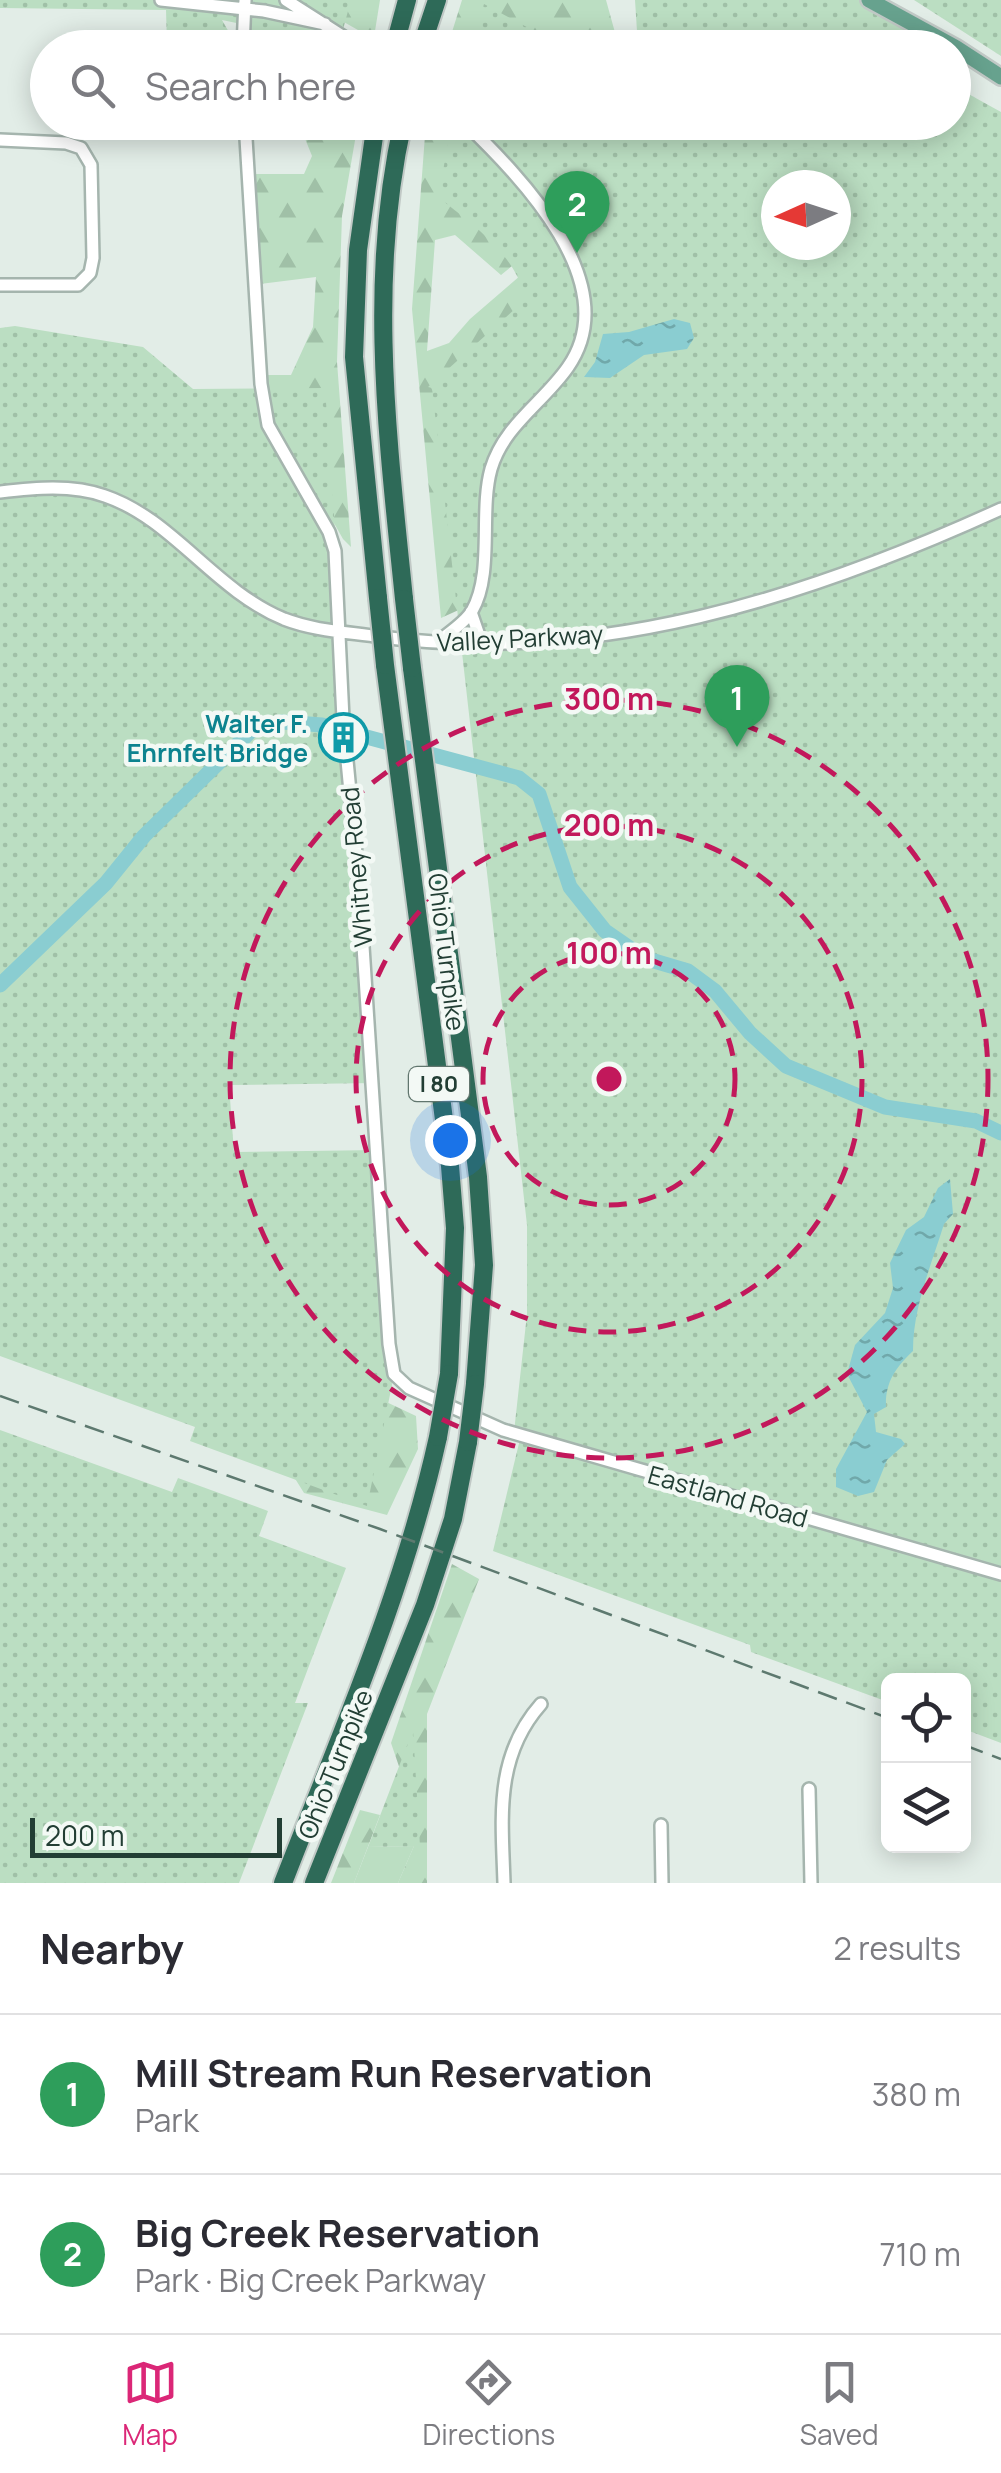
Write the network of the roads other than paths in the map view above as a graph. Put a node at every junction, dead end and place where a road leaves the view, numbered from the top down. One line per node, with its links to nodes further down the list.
1 (161, 0): 6 (street)
2 (286, 0): 7 (street)
3 (407, 0): 10 (highway)
4 (437, 0): 11 (highway)
5 (869, 0): 12 (main road)
6 (245, 4): 7 (street); 8 (street)
7 (325, 24): 9 (street)
8 (244, 30)
9 (334, 30)
10 (399, 30)
11 (427, 30)
12 (920, 30)
13 (971, 60): 14 (main road)
14 (1001, 77)
15 (0, 140): 20 (street)
16 (245, 140): 24 (street, Whitney Road)
17 (373, 140): 32 (highway, Ohio Turnpike / I 80, bridge)
18 (401, 140): 33 (highway, Ohio Turnpike / I 80, bridge)
19 (480, 140): 23 (street)
20 (0, 286)
21 (0, 492): 24 (street, Valley Parkway)
22 (1001, 509): 26 (street, Valley Parkway)
23 (472, 612): 25 (street); 26 (street)
24 (339, 632): 25 (street, Valley Parkway); 27 (street, Whitney Road)
25 (438, 642): 26 (street, Valley Parkway)
26 (482, 644)
27 (458, 1412): 28 (street, Eastland Road)
28 (1001, 1574)
29 (541, 1704): 34 (street)
30 (810, 1789): 36 (street)
31 (661, 1825): 35 (street)
32 (282, 1883)
33 (314, 1883)
34 (504, 1883)
35 (662, 1883)
36 (812, 1883)

